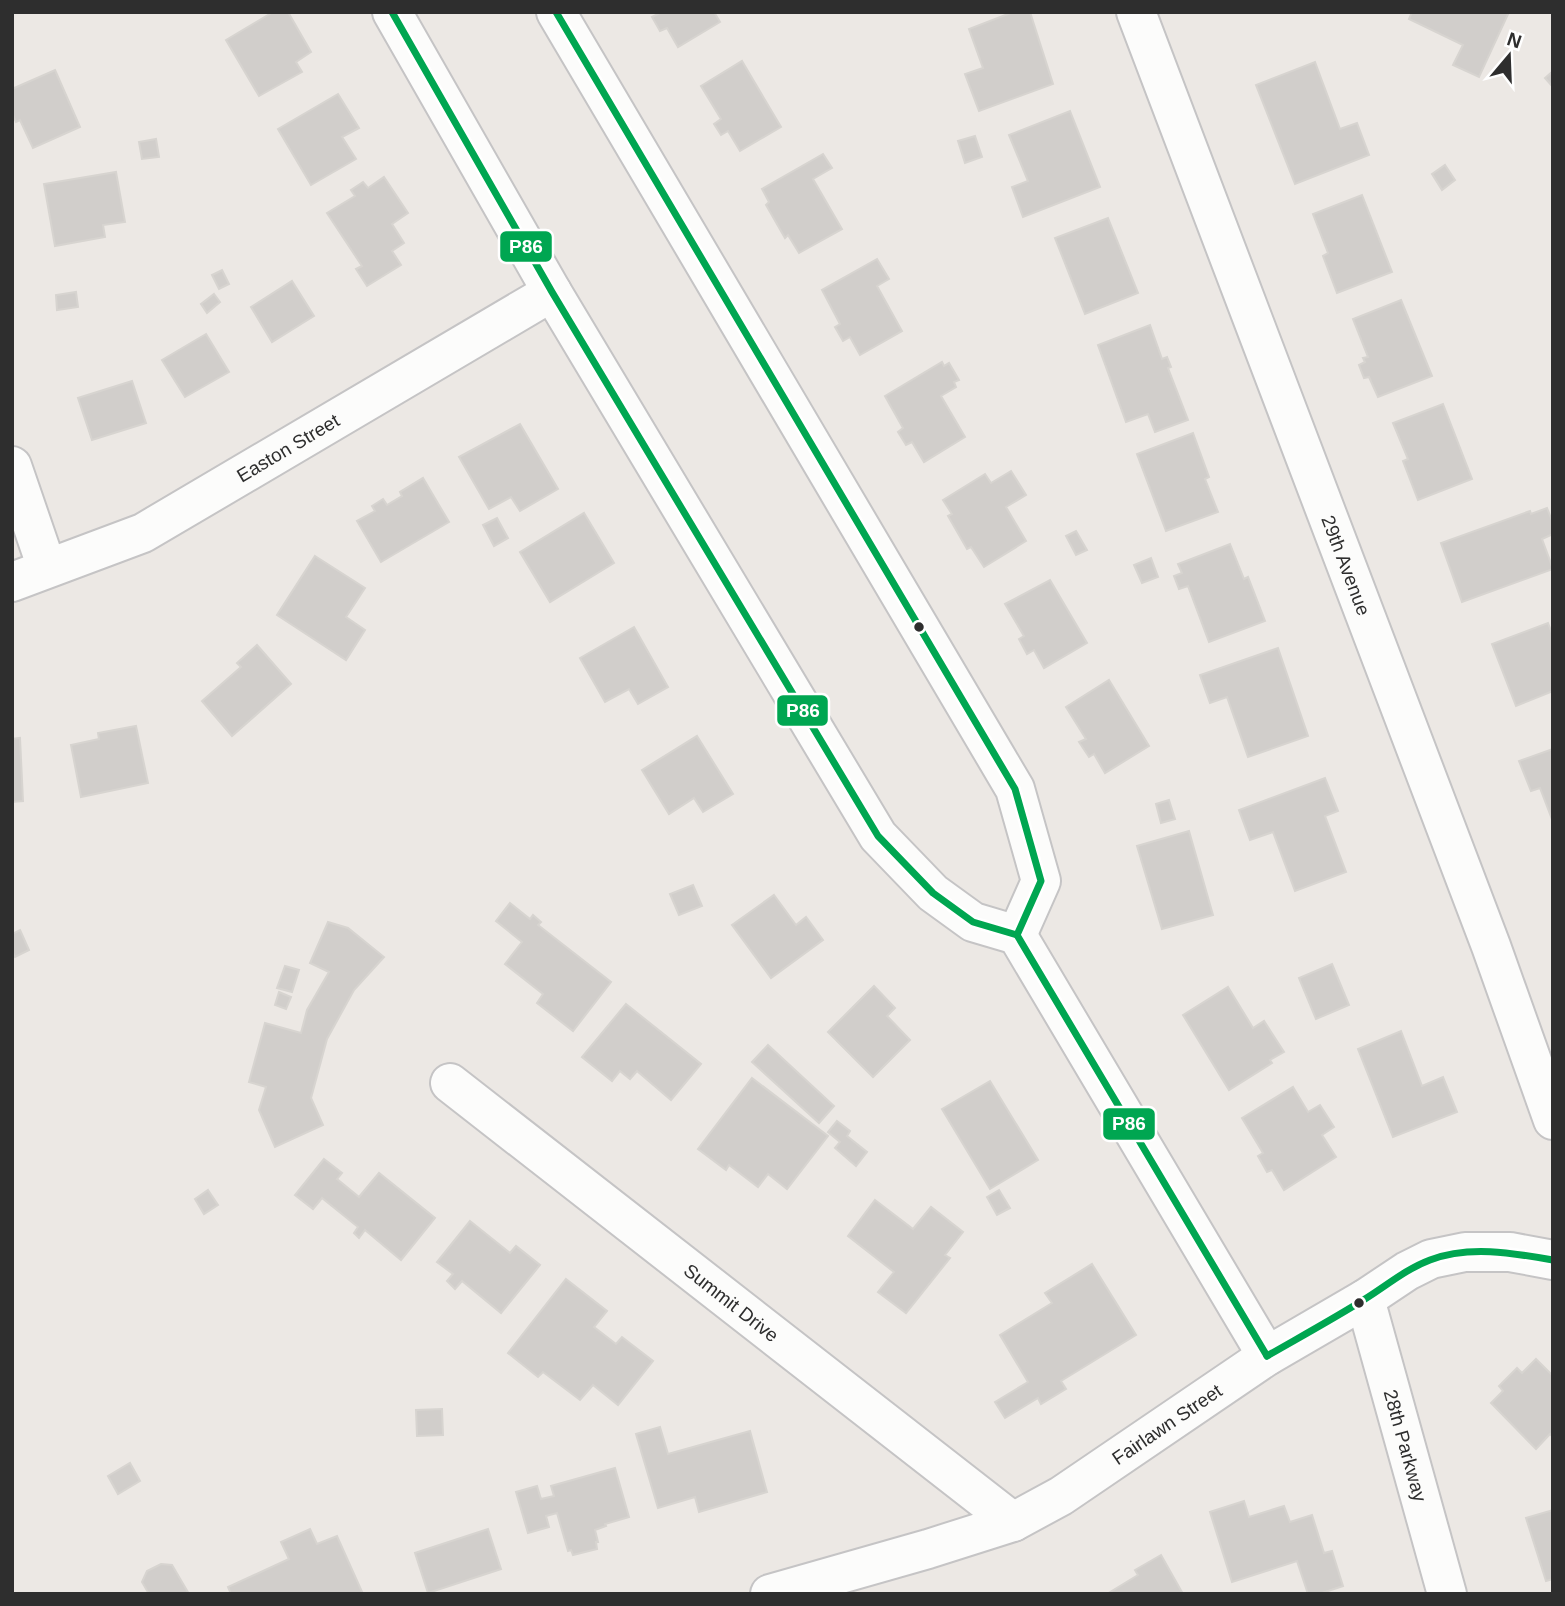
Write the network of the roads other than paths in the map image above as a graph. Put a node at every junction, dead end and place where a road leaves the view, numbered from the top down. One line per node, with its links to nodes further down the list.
1 (393, 12): 4 (street)
2 (556, 12): 7 (street)
3 (1136, 12): 9 (street, 29th Avenue)
4 (551, 292): 6 (street, Easton Street); 7 (street)
5 (12, 466): 6 (street)
6 (29, 575)
7 (1017, 935): 12 (street)
8 (450, 1083): 13 (street, Summit Drive)
9 (1553, 1119)
10 (1553, 1260): 11 (street, Fairlawn Street)
11 (1365, 1299): 12 (street, Fairlawn Street); 15 (street, 28th Parkway)
12 (1267, 1356): 13 (street, Fairlawn Street)
13 (1013, 1522): 14 (street, Fairlawn Street)
14 (770, 1594)
15 (1447, 1594)

